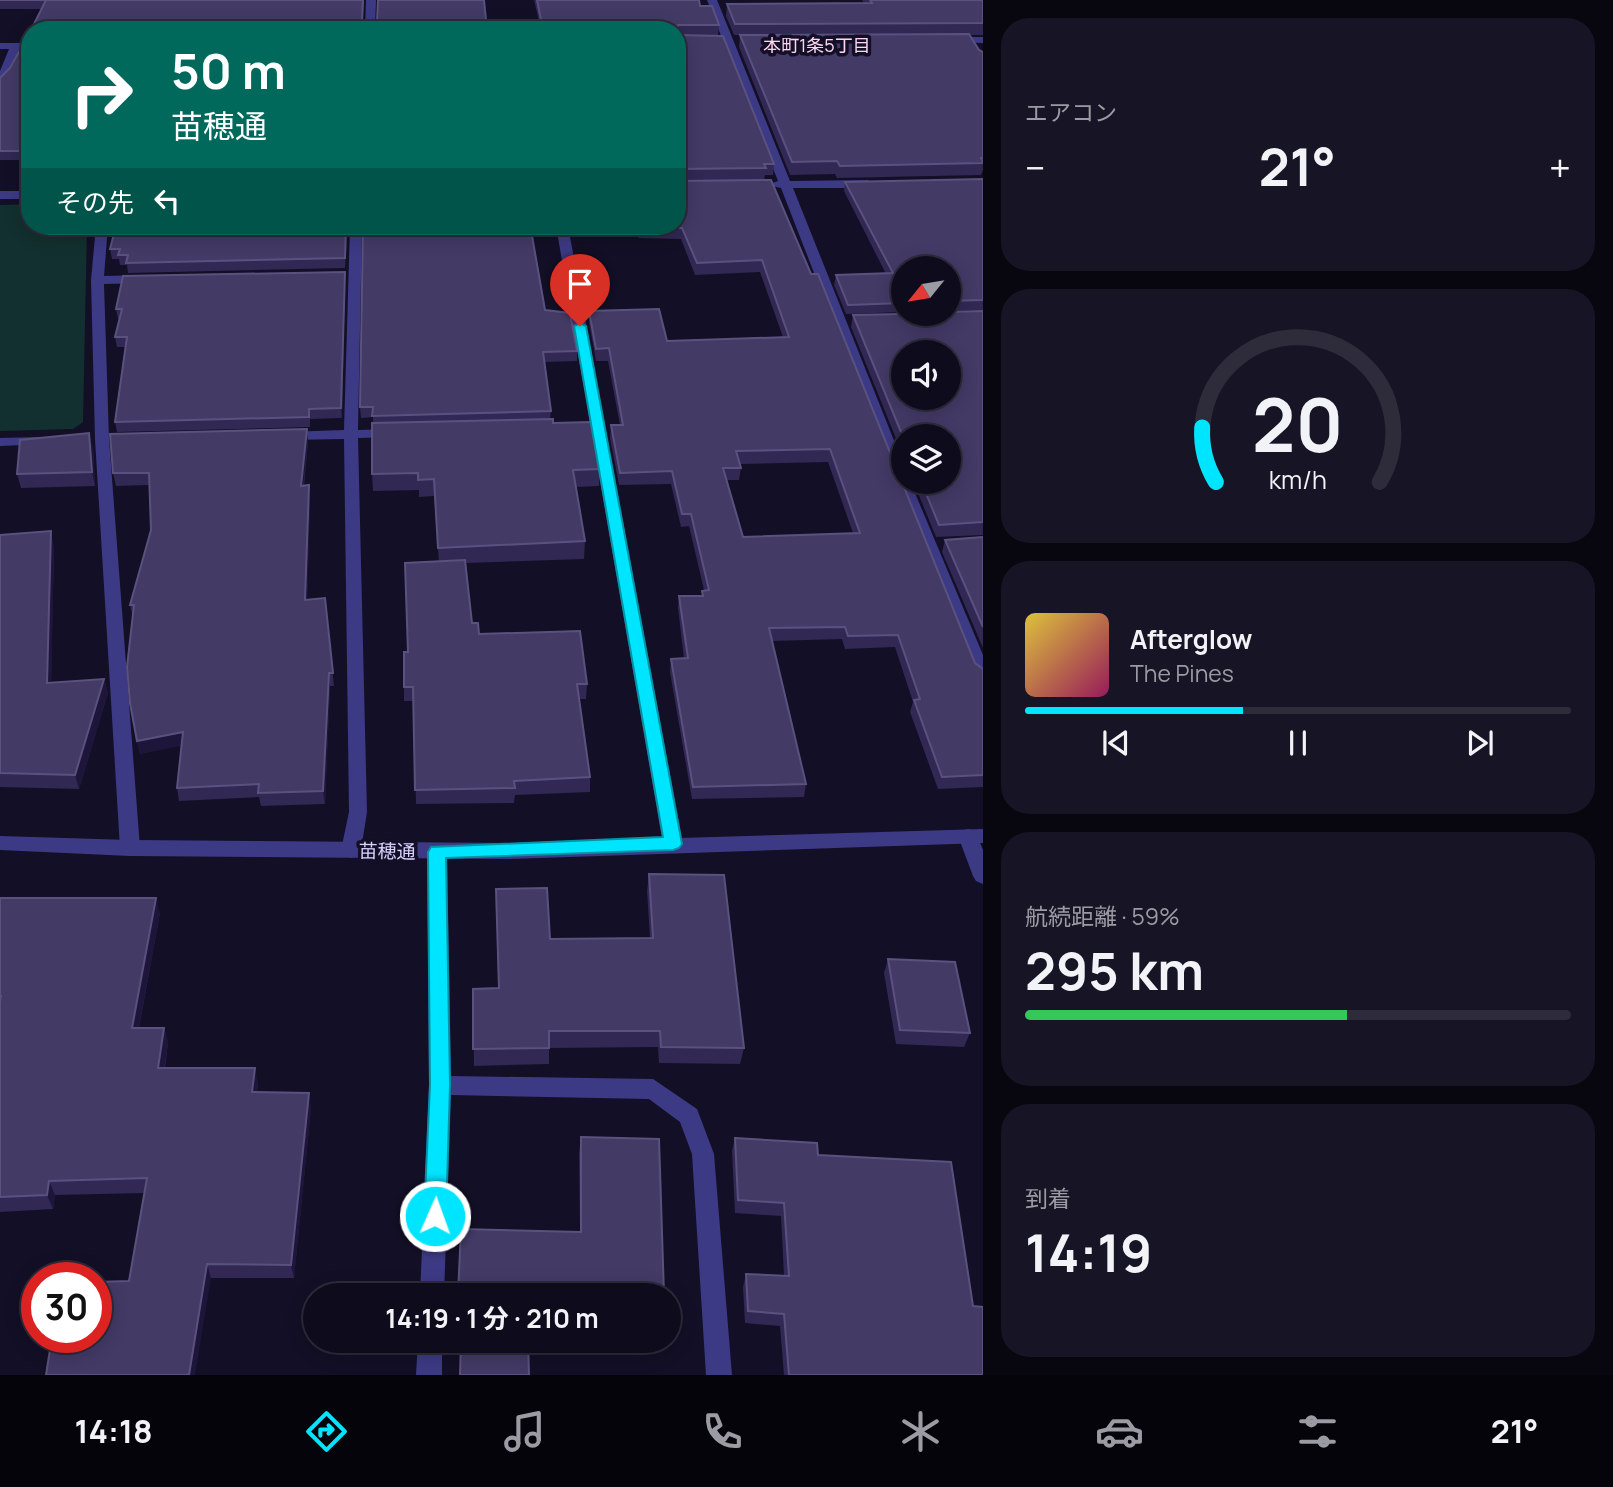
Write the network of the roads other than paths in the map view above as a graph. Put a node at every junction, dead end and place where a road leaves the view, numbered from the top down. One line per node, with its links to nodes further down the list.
1 (371, 0): 3 (street)
2 (712, 0): 12 (street)
3 (370, 21)
4 (944, 40): 5 (street)
5 (977, 43)
6 (0, 46): 7 (street)
7 (16, 46): 8 (street); 9 (street)
8 (21, 46)
9 (0, 83)
10 (877, 183): 12 (street)
11 (757, 185): 12 (street)
12 (784, 185): 25 (street)
13 (0, 195): 14 (street)
14 (21, 195)
15 (101, 235): 19 (street)
16 (354, 235): 21 (street)
17 (563, 235): 28 (street)
18 (164, 279): 19 (street)
19 (97, 280): 29 (street)
20 (406, 433): 21 (street)
21 (351, 435): 22 (street); 30 (street)
22 (268, 436)
23 (51, 441): 24 (street)
24 (0, 442)
25 (983, 675)
26 (976, 836): 28 (street, 苗穂通); 32 (street)
27 (0, 843): 29 (street, 苗穂通)
28 (673, 844): 31 (street, 苗穂通)
29 (130, 848): 30 (street, 苗穂通)
30 (351, 850): 31 (street, 苗穂通)
31 (437, 852): 33 (street)
32 (983, 876)
33 (440, 1085): 34 (street); 37 (street)
34 (432, 1283)
35 (430, 1353): 36 (street)
36 (429, 1375)
37 (719, 1375)

